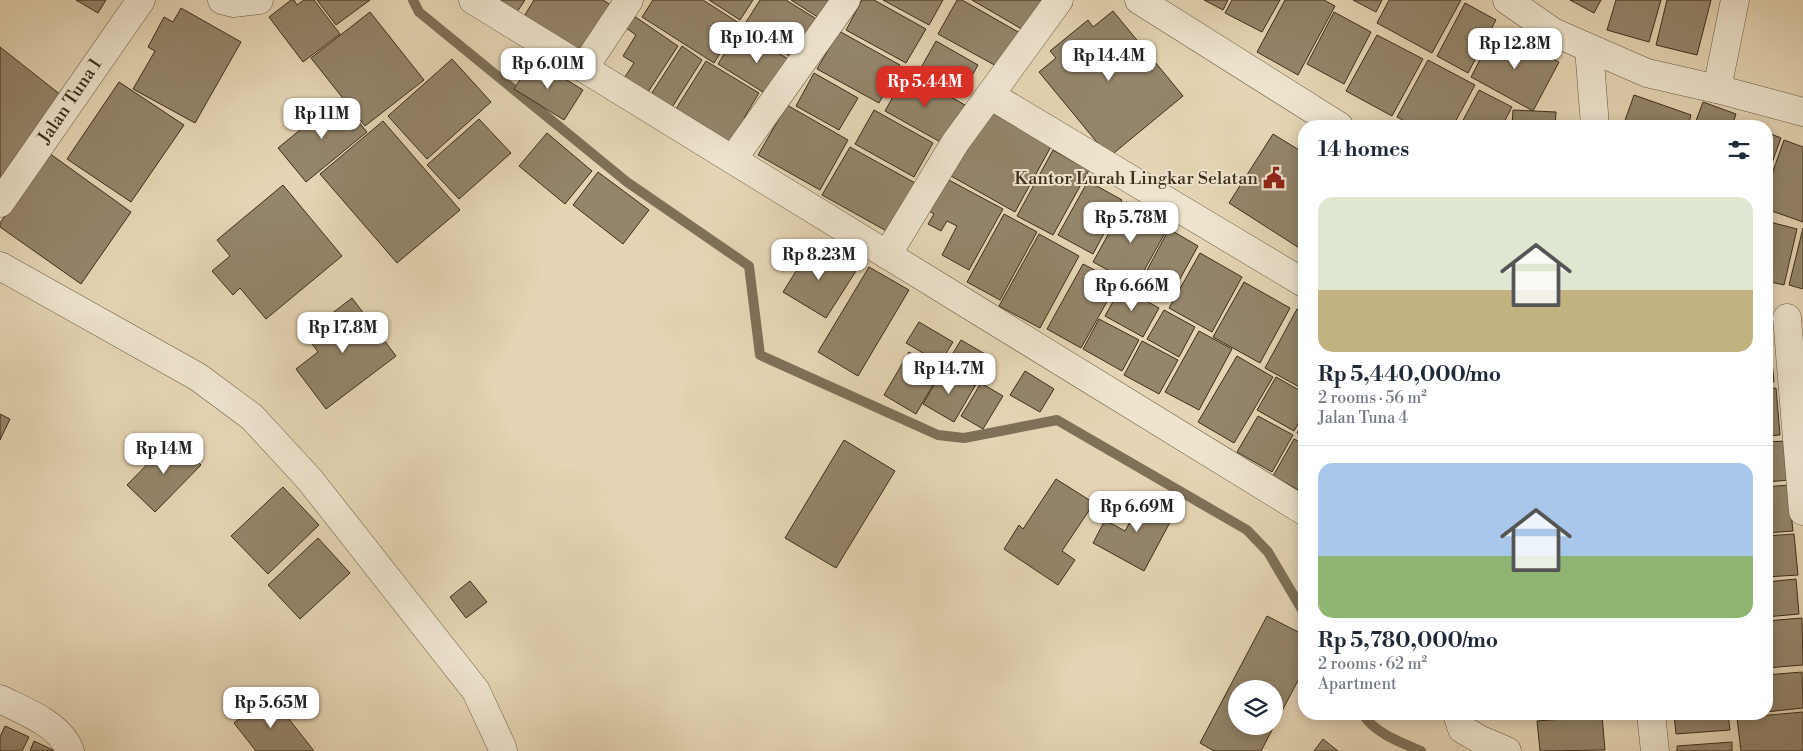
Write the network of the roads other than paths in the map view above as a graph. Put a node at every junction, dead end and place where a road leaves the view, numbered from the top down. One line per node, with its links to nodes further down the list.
1 (141, 0): 19 (street, Jalan Tuna 1)
2 (222, 0): 3 (street)
3 (259, 0)
4 (473, 0): 12 (street)
5 (629, 0): 12 (street)
6 (846, 0): 18 (street)
7 (1059, 0): 14 (street)
8 (1139, 0): 16 (street)
9 (1507, 0): 11 (street)
10 (1736, 0): 13 (street)
11 (1589, 48): 13 (street); 17 (street)
12 (584, 68): 18 (street)
13 (1717, 89): 15 (street)
14 (990, 95): 20 (street); 22 (street)
15 (1803, 112)
16 (1329, 120)
17 (1594, 120)
18 (733, 159): 20 (street)
19 (0, 203)
20 (886, 254): 24 (street)
21 (0, 266): 30 (street)
22 (1298, 279)
23 (1785, 318): 25 (street)
24 (1298, 507)
25 (1803, 510)
26 (0, 699): 29 (street)
27 (1459, 720): 31 (street)
28 (1652, 720): 32 (street)
29 (70, 751)
30 (503, 751)
31 (1507, 751)
32 (1655, 751)

